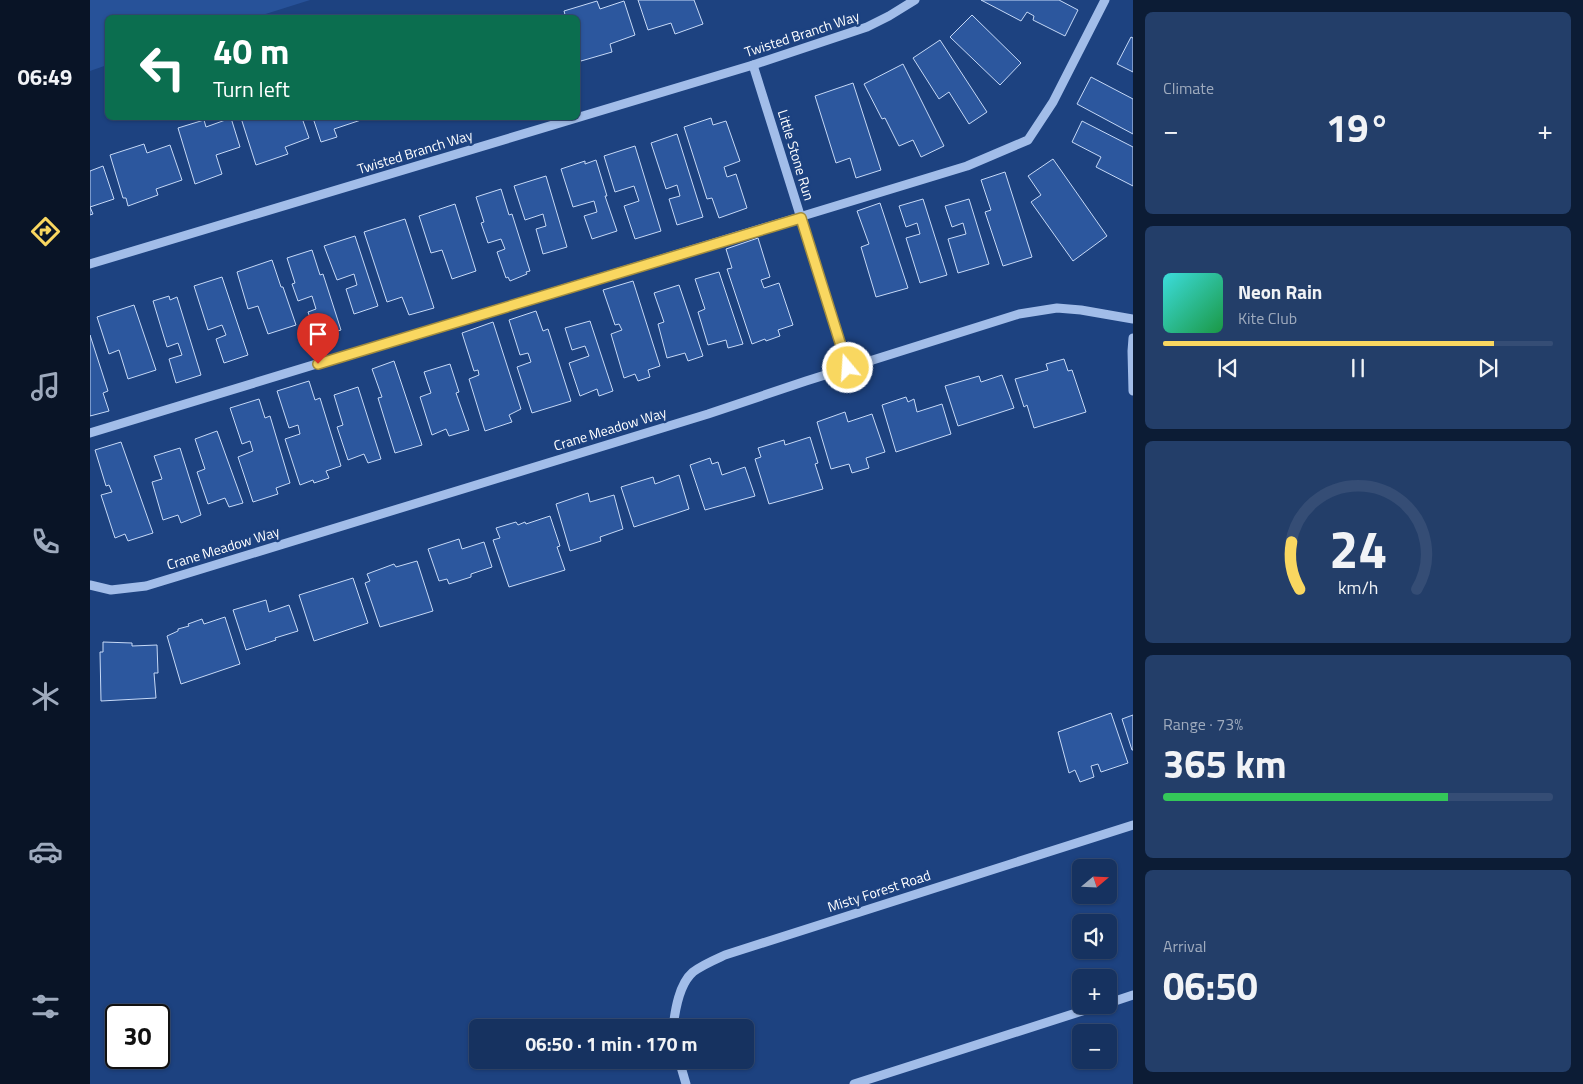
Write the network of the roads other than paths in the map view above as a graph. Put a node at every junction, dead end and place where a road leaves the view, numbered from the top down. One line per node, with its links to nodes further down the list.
1 (914, 0): 3 (street, Twisted Branch Way)
2 (1104, 0): 6 (street)
3 (753, 65): 4 (street, Twisted Branch Way); 6 (street, Little Stone Run)
4 (580, 117)
5 (570, 120): 7 (street, Twisted Branch Way)
6 (801, 218): 10 (street, Little Stone Run); 12 (street)
7 (90, 264)
8 (1133, 318): 10 (street, Crane Meadow Way)
9 (1133, 338): 11 (street)
10 (848, 368): 13 (street, Crane Meadow Way)
11 (1133, 391)
12 (90, 433)
13 (93, 587)
14 (1133, 825): 18 (street, Misty Forest Road)
15 (1133, 995): 16 (street)
16 (1117, 1000)
17 (1073, 1014): 21 (street)
18 (674, 1019)
19 (682, 1069): 20 (street)
20 (686, 1084)
21 (854, 1084)

